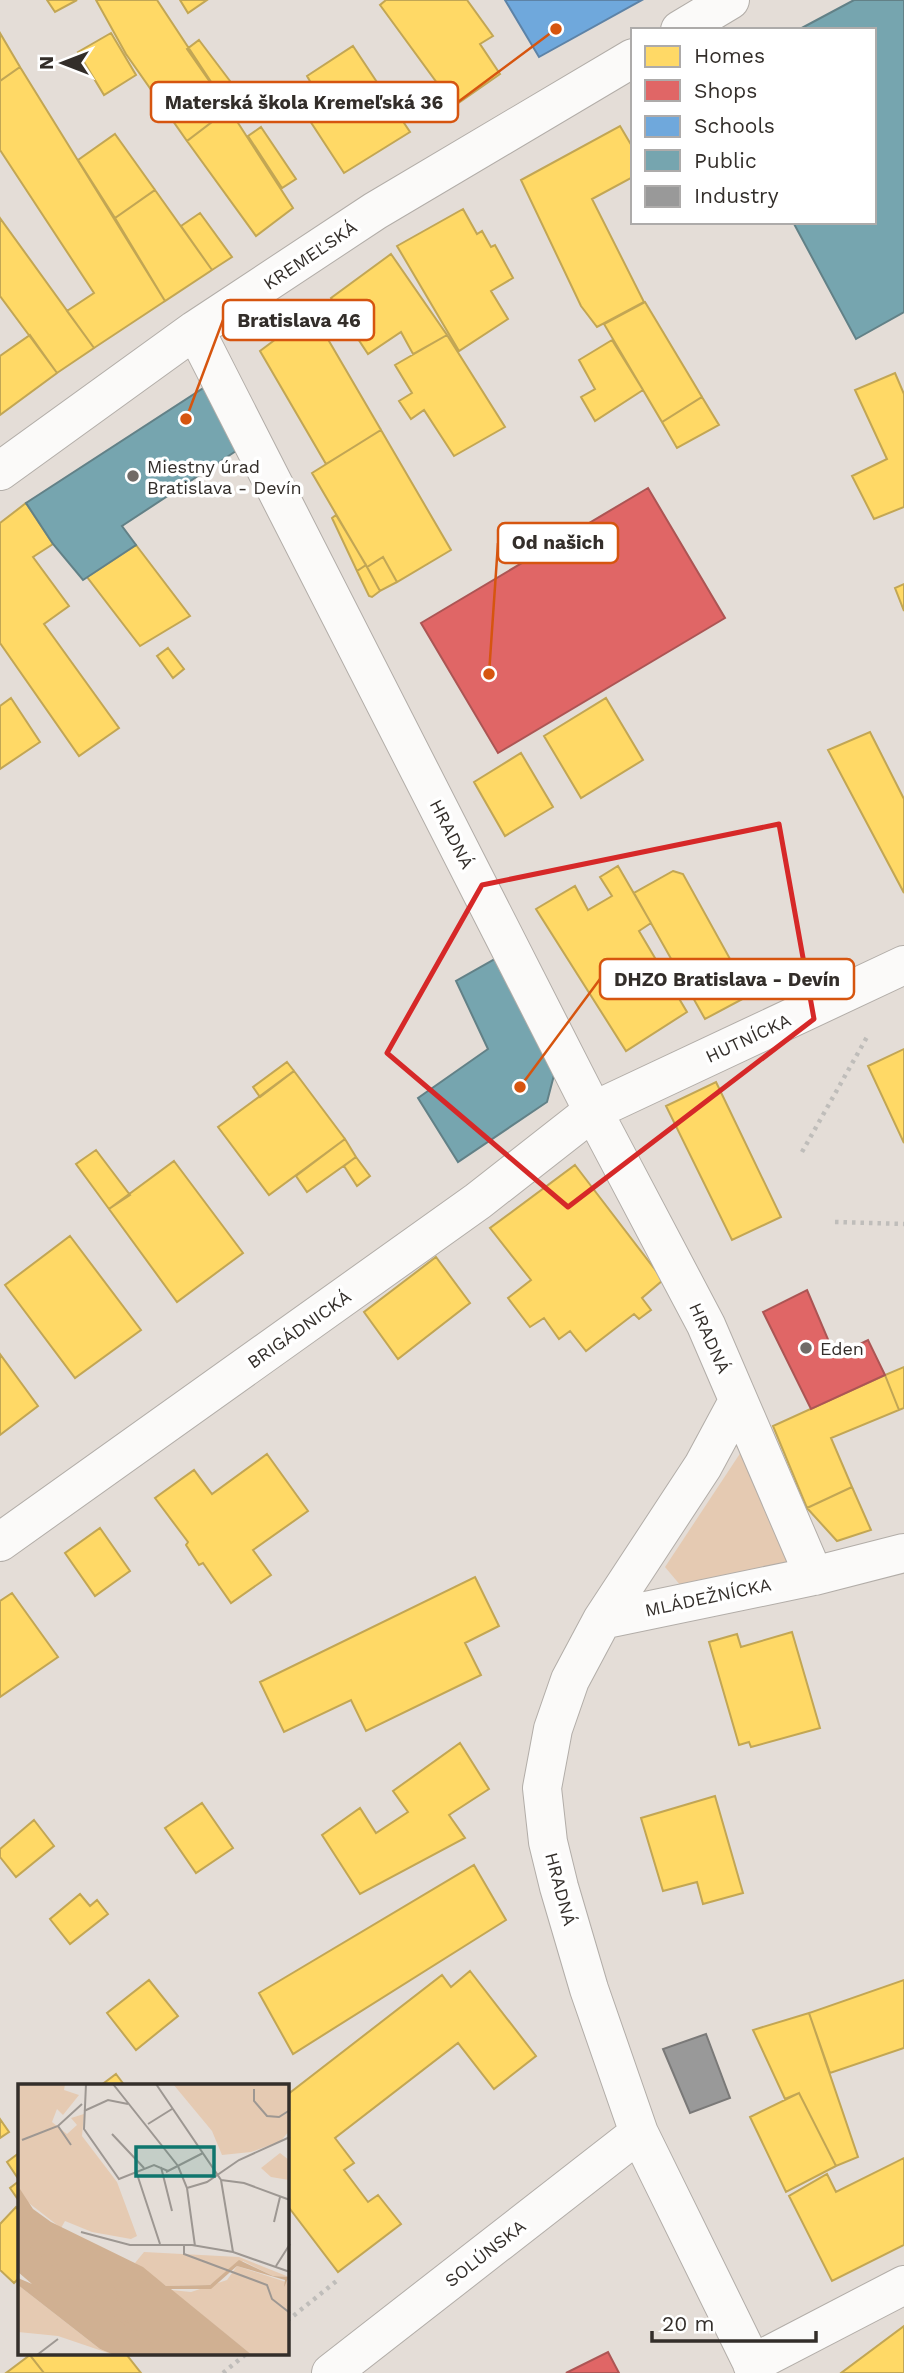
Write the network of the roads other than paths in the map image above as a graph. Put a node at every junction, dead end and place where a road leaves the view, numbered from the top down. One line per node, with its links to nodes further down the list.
1 (730, 0): 2 (street)
2 (683, 28)
3 (631, 59): 4 (street, KREMEĽSKÁ)
4 (195, 330): 5 (street, KREMEĽSKÁ); 7 (street, HRADNÁ)
5 (0, 471)
6 (904, 965): 7 (street, HUTNÍCKA)
7 (593, 1111): 8 (street, HRADNÁ); 9 (street, BRIGÁDNICKÁ)
8 (737, 1401): 11 (street); 12 (street, HRADNÁ)
9 (0, 1542)
10 (904, 1553): 11 (street, MLÁDEŽNÍCKA)
11 (814, 1576): 12 (street, MLÁDEŽNÍCKA)
12 (602, 1620): 13 (street, HRADNÁ)
13 (639, 2133): 15 (street, HRADNÁ); 16 (street, SOLÚNSKA)
14 (904, 2284): 15 (street)
15 (754, 2369)
16 (331, 2373)

